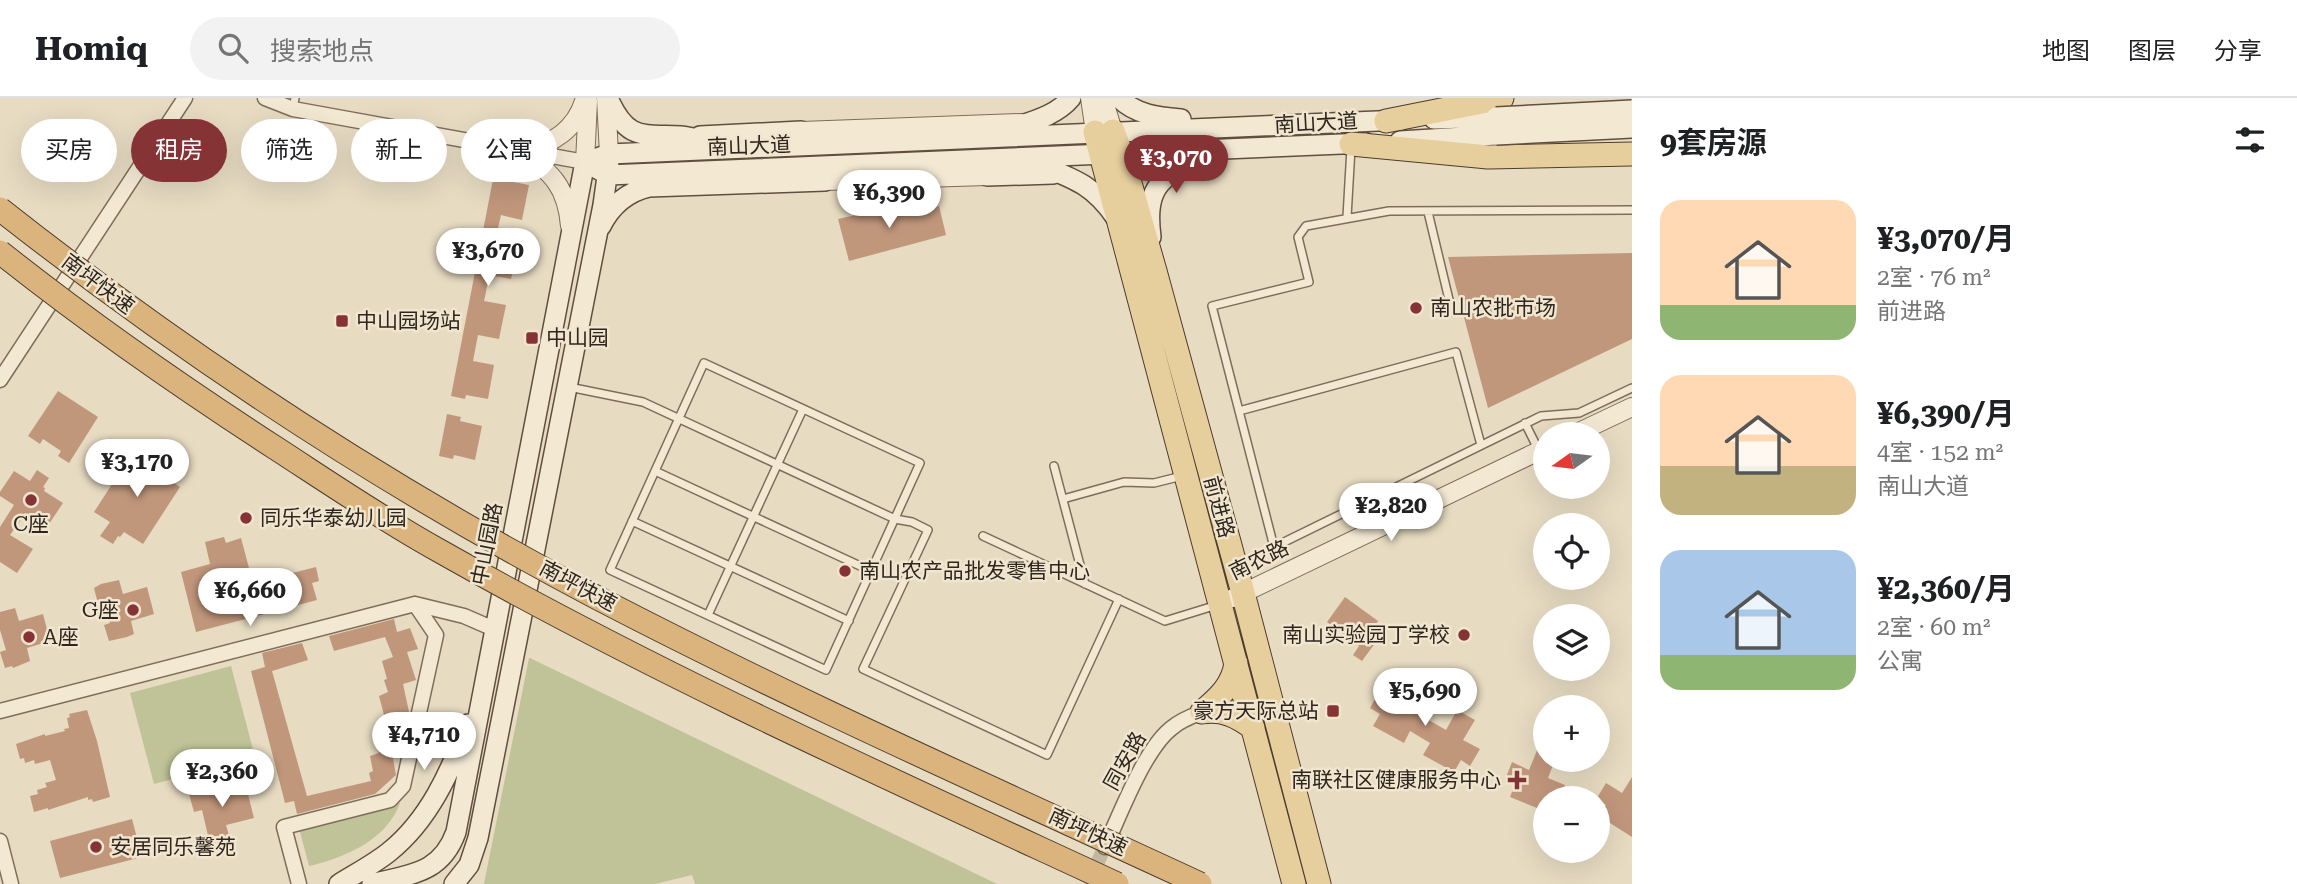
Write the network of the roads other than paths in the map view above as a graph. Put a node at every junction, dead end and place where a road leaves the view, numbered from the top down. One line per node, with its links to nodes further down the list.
1 (185, 98): 50 (street)
2 (265, 98): 9 (street)
3 (587, 98): 22 (street); 31 (street)
4 (607, 98): 19 (main road); 26 (street)
5 (1070, 98): 13 (main road)
6 (1090, 98): 17 (street)
7 (1103, 98): 17 (street)
8 (1119, 98): 14 (main road)
9 (294, 103): 20 (street)
10 (1632, 110): 11 (main road, 南山大道, bridge)
11 (1498, 117): 12 (main road); 15 (main road, 南山大道, bridge); 23 (main road, 南山大道)
12 (1387, 121): 14 (main road, 南山大道)
13 (1027, 122): 16 (street); 18 (street); 21 (main road)
14 (1234, 126): 17 (main road, 南山大道)
15 (1632, 128)
16 (801, 131): 19 (main road); 24 (street)
17 (1104, 132): 18 (main road, 南山大道); 28 (main road, 前进路)
18 (1058, 134): 21 (main road, 南山大道)
19 (683, 136): 24 (main road)
20 (461, 137)
21 (989, 137): 24 (main road, 南山大道)
22 (557, 138)
23 (1351, 144): 25 (main road, 南山大道); 27 (main road); 43 (lane)
24 (740, 149): 26 (main road, 南山大道)
25 (1241, 149): 28 (main road, 南山大道); 48 (main road)
26 (609, 154): 31 (main road, 南山大道); 33 (main road)
27 (1632, 154)
28 (1111, 155): 30 (main road, 南山大道); 44 (main road, 前进路); 48 (main road, 前进路)
29 (557, 157): 31 (street)
30 (1022, 158): 32 (main road, 南山大道); 34 (street); 35 (main road)
31 (585, 162): 33 (main road); 45 (main road, 中山园路)
32 (770, 169): 33 (main road, 南山大道); 36 (street); 38 (main road)
33 (608, 175): 39 (main road); 46 (main road)
34 (987, 176): 35 (main road); 36 (street)
35 (1065, 176): 44 (main road)
36 (825, 181): 38 (main road)
37 (557, 182): 45 (street)
38 (727, 184): 39 (main road)
39 (649, 187): 46 (main road)
40 (0, 209): 97 (highway, 南坪快速, bridge)
41 (1632, 210): 42 (lane)
42 (1428, 212): 43 (lane); 49 (lane)
43 (1346, 217): 55 (lane)
44 (1117, 220): 65 (main road, 前进路)
45 (571, 232): 80 (main road, 中山园路)
46 (596, 237): 51 (main road)
47 (0, 252): 96 (highway, 南坪快速, bridge)
48 (1155, 271): 74 (main road, 前进路)
49 (1452, 312)
50 (0, 380)
51 (567, 387): 56 (lane); 90 (main road)
52 (1632, 387): 58 (lane)
53 (1632, 407): 57 (street)
54 (803, 409): 56 (lane); 62 (lane); 68 (lane)
55 (1239, 411): 60 (lane); 60 (lane)
56 (679, 418): 62 (lane); 64 (lane)
57 (1600, 422)
58 (1525, 424): 59 (lane); 60 (lane)
59 (1533, 436)
60 (1481, 445)
61 (1533, 454): 74 (street, 南农路)
62 (778, 464): 67 (lane); 68 (lane)
63 (1054, 466): 66 (lane)
64 (655, 471): 67 (lane); 69 (lane)
65 (1186, 475): 66 (lane); 77 (main road, 前进路)
66 (1063, 499): 73 (lane)
67 (754, 516): 71 (lane); 72 (lane)
68 (895, 519): 72 (lane); 75 (lane)
69 (632, 521): 71 (lane); 78 (lane)
70 (983, 536): 73 (lane)
71 (730, 566): 78 (lane); 79 (lane)
72 (871, 571): 79 (lane)
73 (1085, 584): 75 (lane)
74 (1243, 593): 77 (street, 南农路); 99 (main road, 前进路)
75 (1119, 599): 77 (lane)
76 (415, 604): 80 (street); 83 (street); 92 (street)
77 (1221, 604): 81 (main road, 前进路)
78 (708, 615): 79 (lane)
79 (849, 621)
80 (494, 629): 82 (main road, 中山园路)
81 (1236, 663): 84 (main road); 85 (main road, 前进路)
82 (487, 670): 88 (main road, 中山园路); 93 (main road)
83 (0, 710)
84 (1202, 712): 85 (main road); 87 (street, 同安路)
85 (1253, 728): 98 (main road, 前进路)
86 (0, 841): 91 (street)
87 (1104, 848)
88 (445, 854): 90 (street); 94 (main road)
89 (1097, 864): 95 (street)
90 (460, 881)
91 (11, 884)
92 (299, 884)
93 (339, 884)
94 (372, 884)
95 (1087, 884)
96 (1117, 884)
97 (1200, 884)
98 (1294, 884)
99 (1319, 884)

